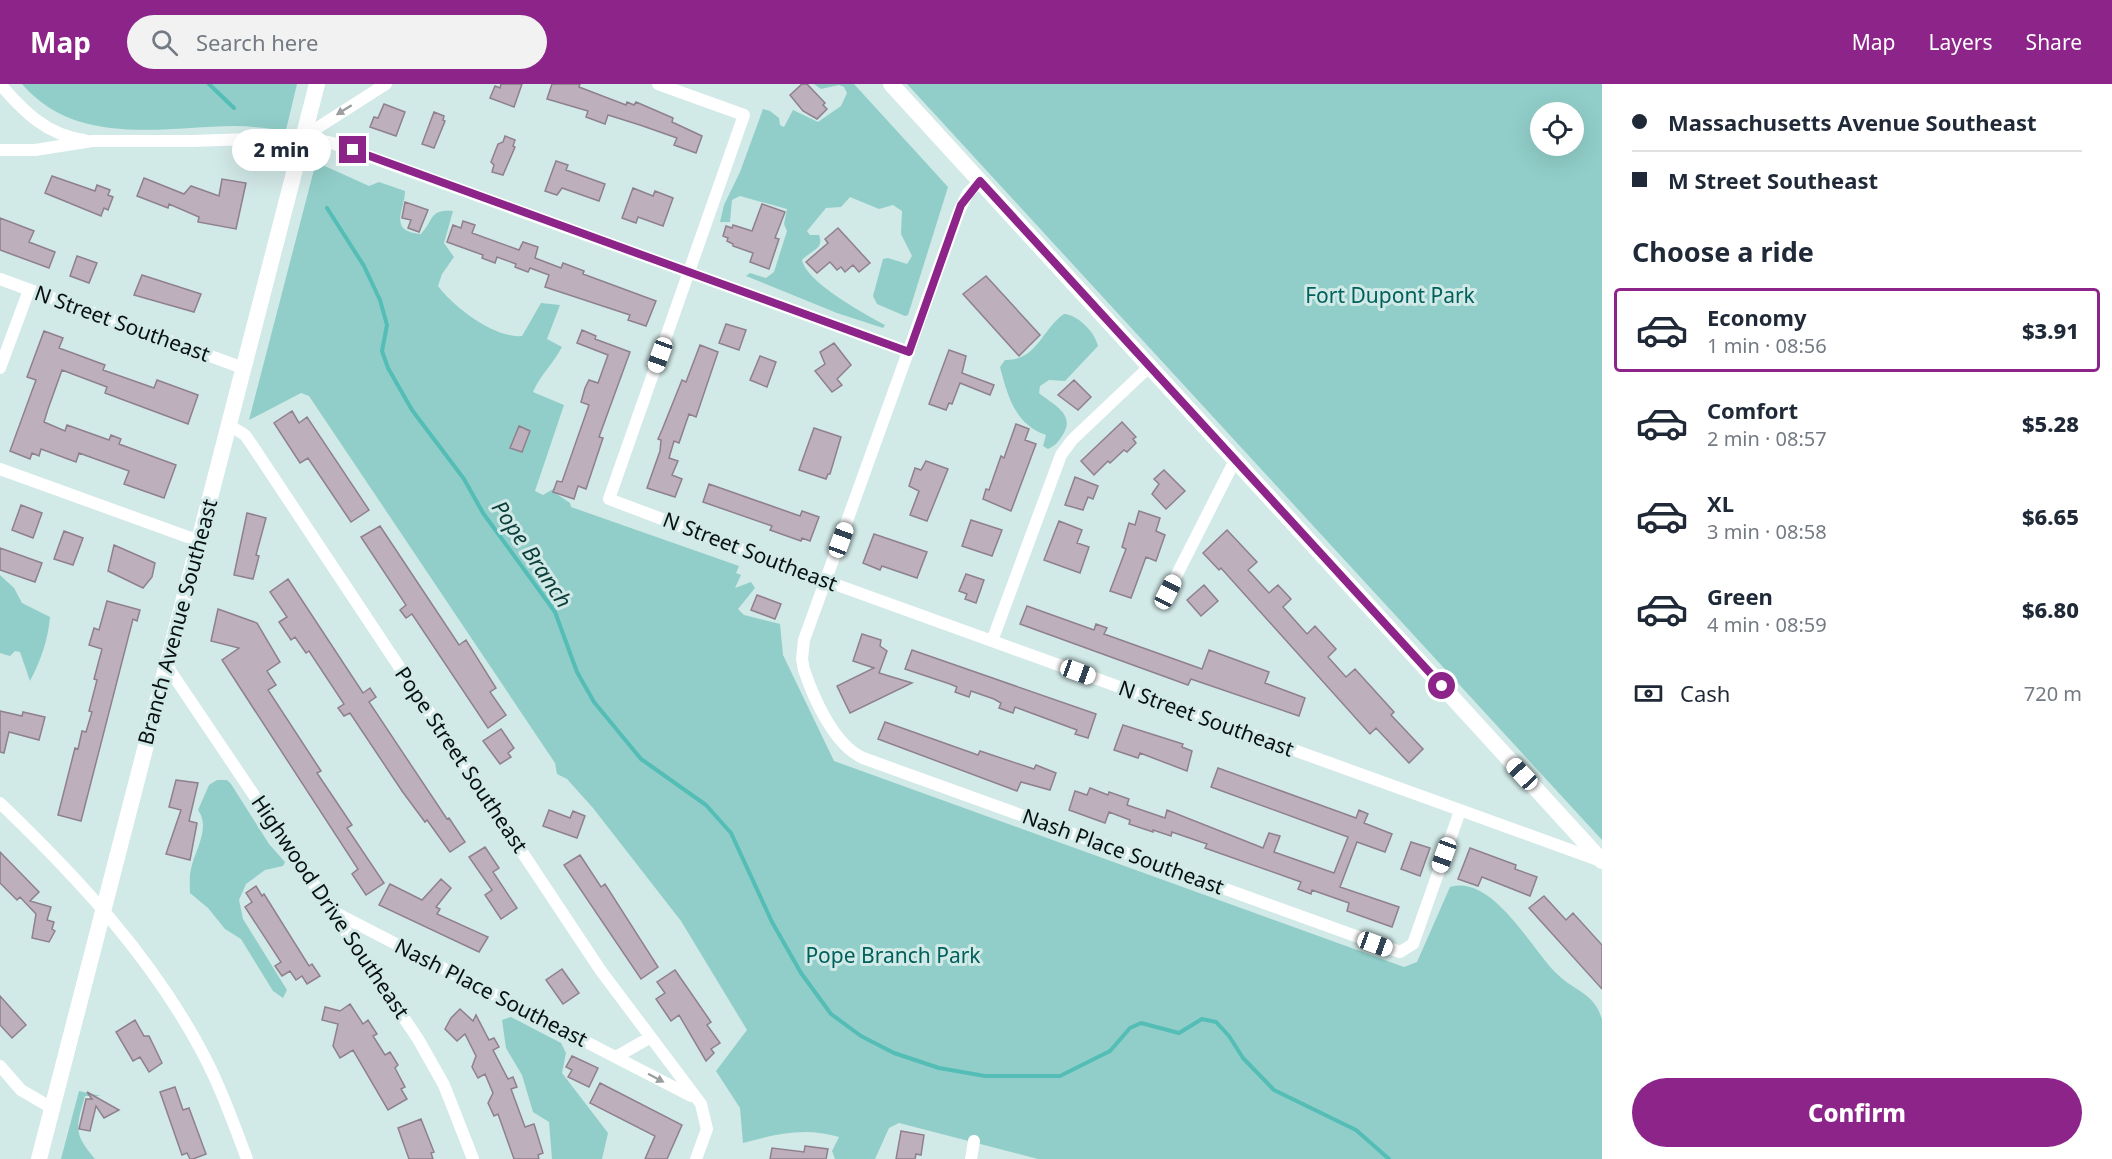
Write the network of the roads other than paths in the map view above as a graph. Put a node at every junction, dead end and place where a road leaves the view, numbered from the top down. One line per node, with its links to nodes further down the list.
1 (0, 84): 7 (street)
2 (317, 84): 6 (main road, Branch Avenue Southeast)
3 (386, 84): 6 (street, one-way to 6)
4 (657, 84): 10 (street)
5 (891, 84): 9 (main road)
6 (303, 137): 7 (street); 10 (street); 16 (main road, Branch Avenue Southeast)
7 (92, 141): 8 (street)
8 (0, 150)
9 (980, 181): 13 (street); 14 (main road)
10 (689, 272): 13 (street); 21 (street, N Street Southeast)
11 (0, 279): 12 (street, N Street Southeast)
12 (29, 290): 15 (street); 16 (street, N Street Southeast)
13 (909, 352): 21 (street)
14 (1149, 367): 18 (main road); 23 (street)
15 (0, 368)
16 (243, 368): 17 (main road, Branch Avenue Southeast)
17 (229, 425): 20 (main road, Branch Avenue Southeast); 30 (street, Pope Street Southeast)
18 (1235, 460): 22 (street); 27 (main road)
19 (0, 469): 20 (street)
20 (199, 542): 24 (main road, Branch Avenue Southeast)
21 (826, 581): 23 (street, N Street Southeast); 26 (street, Nash Place Southeast)
22 (1168, 592)
23 (992, 641): 26 (street, N Street Southeast)
24 (167, 666): 28 (main road, Branch Avenue Southeast); 29 (street, Highwood Drive Southeast)
25 (0, 803): 28 (street)
26 (1461, 811): 27 (street, N Street Southeast)
27 (1602, 861)
28 (104, 910): 34 (main road, Branch Avenue Southeast); 37 (street)
29 (335, 912): 31 (street, Nash Place Southeast); 38 (street, Highwood Drive Southeast)
30 (650, 1038): 31 (street); 33 (street, Pope Street Southeast)
31 (616, 1057): 33 (street, Nash Place Southeast, one-way to 33)
32 (0, 1066): 34 (street)
33 (695, 1097): 39 (street, Pope Street Southeast)
34 (52, 1108): 36 (main road, Branch Avenue Southeast)
35 (974, 1141): 40 (street)
36 (39, 1159)
37 (247, 1159)
38 (473, 1159)
39 (696, 1159)
40 (971, 1159)

